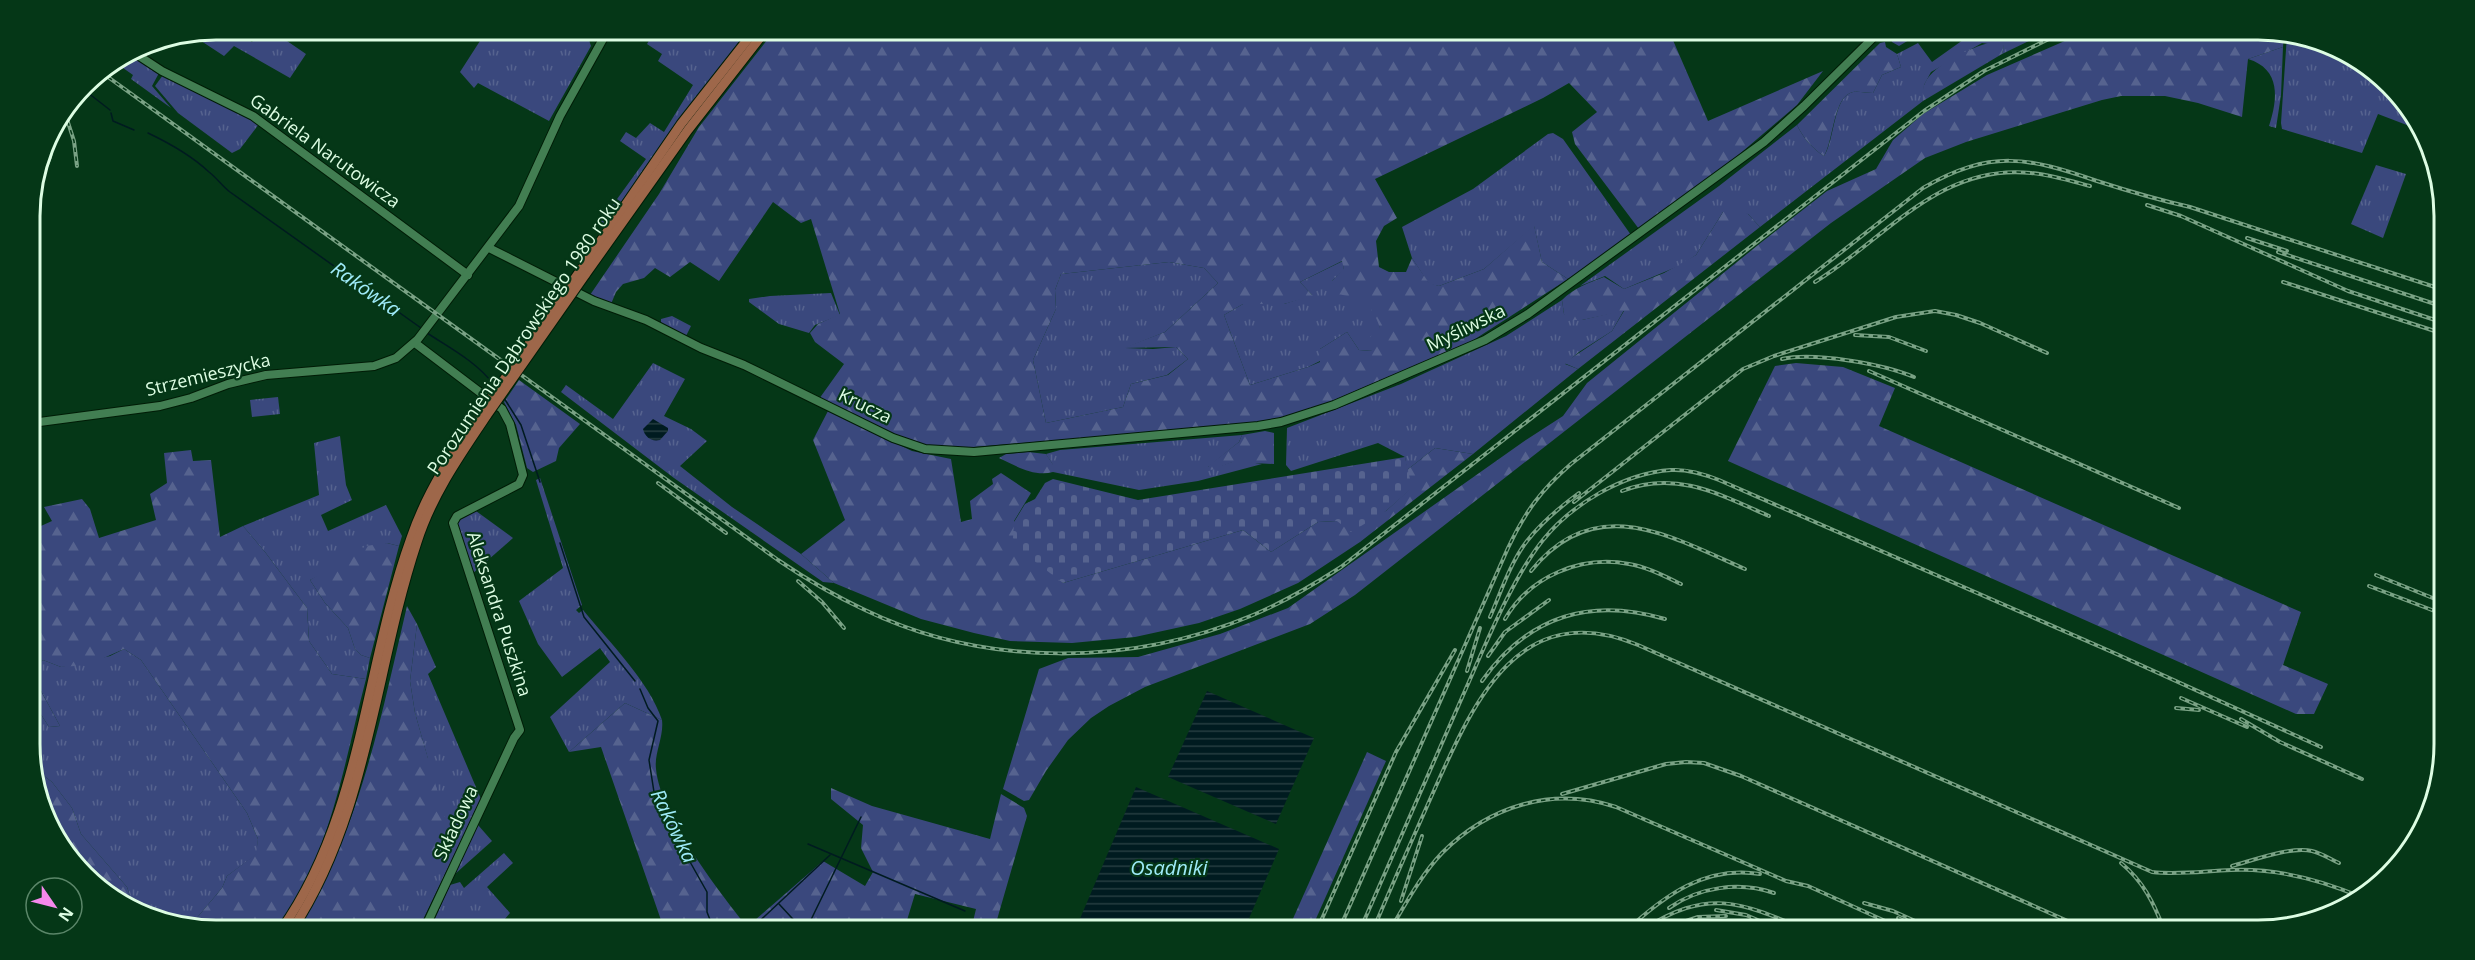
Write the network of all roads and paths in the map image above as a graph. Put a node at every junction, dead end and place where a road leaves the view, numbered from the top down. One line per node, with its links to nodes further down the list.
1 (602, 40): 6 (street, Strzemieszycka)
2 (747, 40): 7 (main road, Porozumienia Dąbrowskiego 1980 roku)
3 (758, 40): 7 (main road, Porozumienia Dąbrowskiego 1980 roku)
4 (1871, 40): 12 (street, Myśliwska)
5 (141, 58): 8 (street, Gabriela Narutowicza)
6 (489, 248): 8 (street, Strzemieszycka); 12 (street, Krucza)
7 (582, 273): 10 (main road, Porozumienia Dąbrowskiego 1980 roku, bridge)
8 (468, 275): 9 (street, Strzemieszycka)
9 (418, 340): 11 (street, Strzemieszycka); 13 (street, Aleksandra Puszkina)
10 (484, 413): 14 (main road, Porozumienia Dąbrowskiego 1980 roku); 15 (main road, Porozumienia Dąbrowskiego 1980 roku)
11 (41, 422)
12 (974, 452)
13 (520, 730): 16 (street, Składowa)
14 (287, 920)
15 (298, 920)
16 (429, 920)

